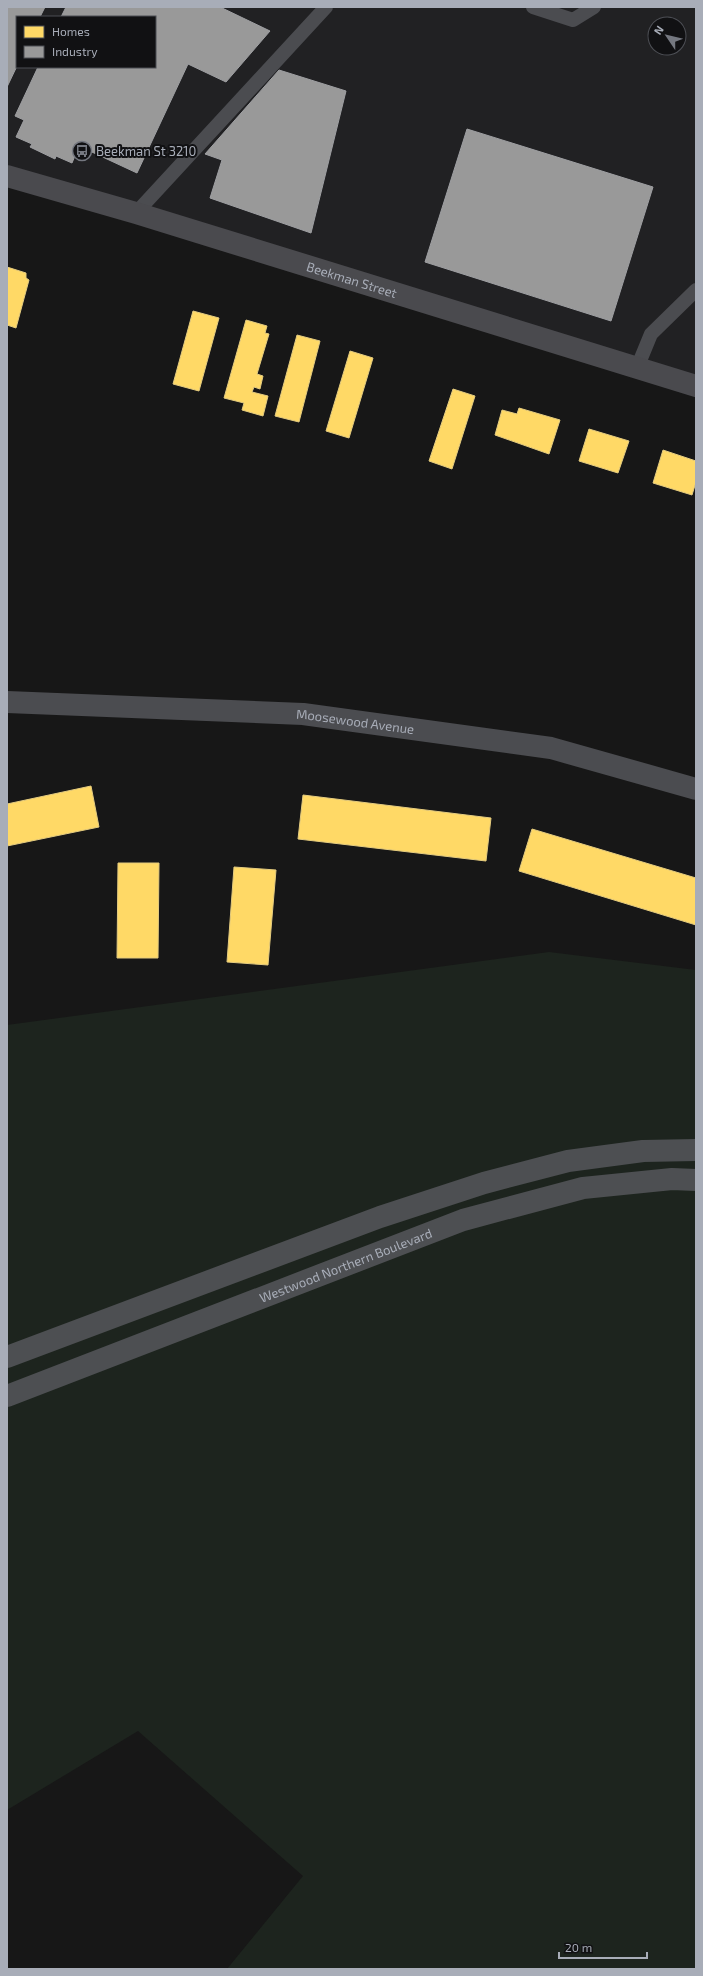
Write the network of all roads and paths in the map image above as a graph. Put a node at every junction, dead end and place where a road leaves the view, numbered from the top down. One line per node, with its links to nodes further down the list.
1 (326, 7): 5 (lane)
2 (533, 7): 3 (lane)
3 (594, 7)
4 (7, 176): 5 (main road, Beekman Street)
5 (136, 214): 7 (main road, Beekman Street)
6 (696, 290): 7 (lane)
7 (637, 368): 8 (main road, Beekman Street)
8 (696, 386)
9 (7, 702): 10 (street, Moosewood Avenue)
10 (696, 789)
11 (696, 1150): 13 (main road)
12 (696, 1180): 14 (main road, Westwood Northern Boulevard)
13 (7, 1357)
14 (7, 1396)

